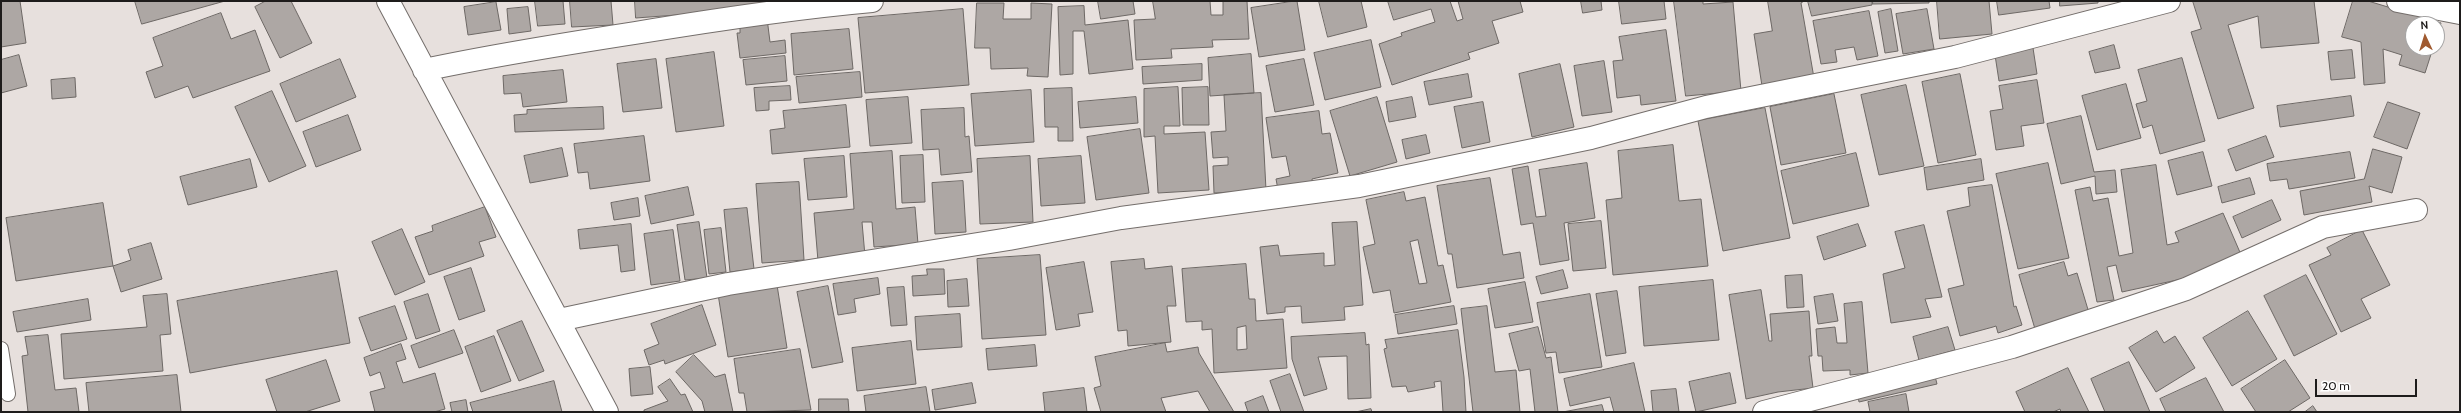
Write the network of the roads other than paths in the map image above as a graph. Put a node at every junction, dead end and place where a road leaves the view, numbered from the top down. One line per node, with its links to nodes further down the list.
1 (388, 1): 6 (street)
2 (872, 1): 6 (street)
3 (2169, 1): 8 (street)
4 (2398, 1): 5 (street)
5 (2460, 13)
6 (424, 70): 8 (street)
7 (2416, 210): 12 (street)
8 (559, 320): 11 (street)
9 (1, 349): 10 (lane)
10 (8, 394)
11 (607, 412)
12 (1764, 412)

